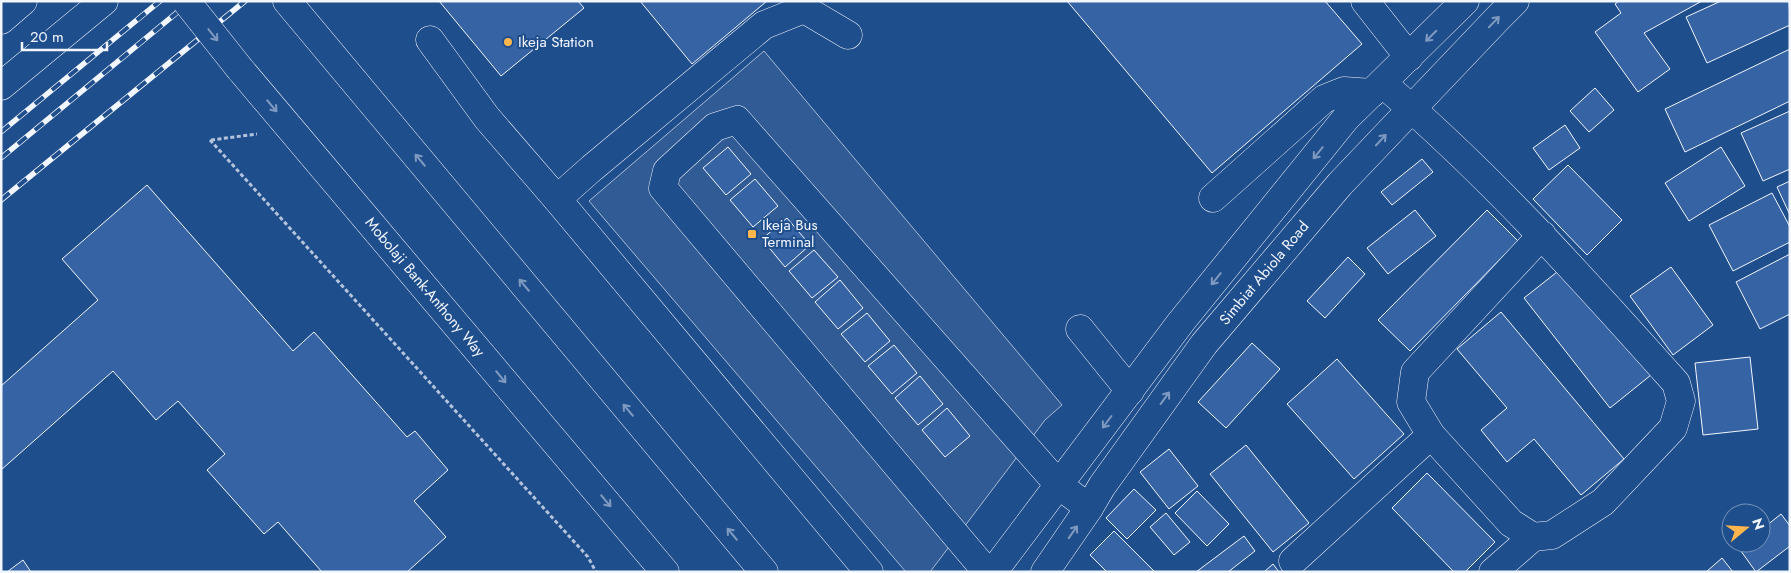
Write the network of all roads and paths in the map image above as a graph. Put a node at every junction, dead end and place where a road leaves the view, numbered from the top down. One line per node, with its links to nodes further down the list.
1 (23, 1): 8 (main road)
2 (104, 1): 12 (main road)
3 (186, 1): 15 (main road, Mobolaji Bank-Anthony Way, one-way to 15, bridge)
4 (1365, 1): 11 (main road)
5 (1515, 1): 14 (main road, Simbiat Abiola Road, one-way to 5)
6 (1454, 5): 11 (main road, one-way to 11)
7 (292, 7): 28 (main road, one-way to 7)
8 (1, 20)
9 (848, 35): 17 (main road)
10 (430, 40): 17 (main road)
11 (1409, 57): 13 (main road)
12 (1, 86)
13 (1377, 88): 14 (main road); 16 (main road); 20 (main road, one-way to 20)
14 (1412, 108): 18 (main road); 23 (main road, Simbiat Abiola Road, one-way to 14)
15 (291, 130): 26 (path); 27 (main road, Mobolaji Bank-Anthony Way, one-way to 27)
16 (1213, 198)
17 (557, 199): 29 (main road)
18 (1542, 235): 21 (main road); 24 (main road)
19 (1080, 329): 20 (main road)
20 (1130, 391): 22 (main road, one-way to 22)
21 (1431, 435): 24 (main road); 25 (main road)
22 (1059, 485): 23 (main road); 30 (main road); 31 (main road)
23 (1089, 508): 32 (main road, Simbiat Abiola Road, one-way to 23)
24 (1533, 537): 33 (main road)
25 (1294, 561)
26 (596, 572)
27 (665, 572)
28 (764, 572)
29 (869, 572)
30 (987, 572)
31 (993, 572)
32 (1045, 572)
33 (1493, 572)

